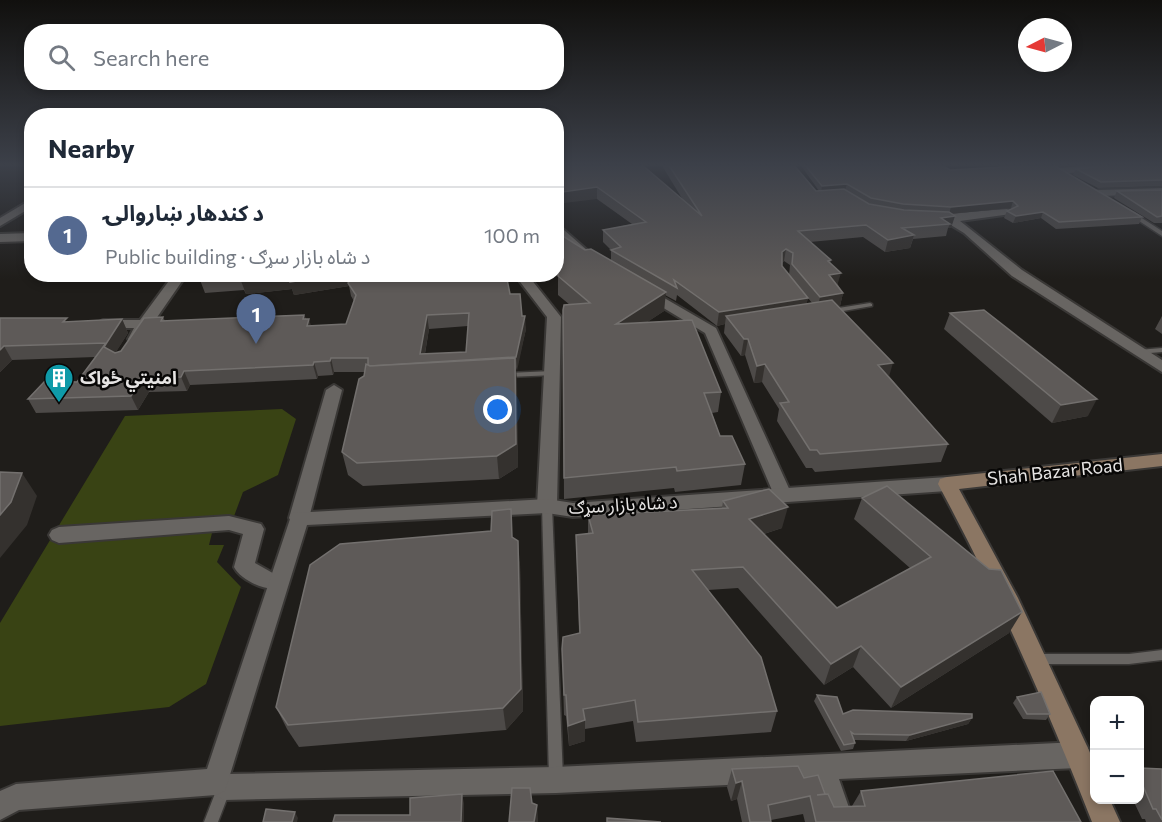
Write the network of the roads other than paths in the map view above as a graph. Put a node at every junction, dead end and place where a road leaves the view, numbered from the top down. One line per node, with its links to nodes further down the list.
1 (24, 207): 6 (street)
2 (1126, 210): 7 (lane)
3 (1007, 212): 5 (street)
4 (921, 217): 5 (street)
5 (949, 219): 21 (street)
6 (0, 223)
7 (1162, 234)
8 (564, 235): 11 (street)
9 (24, 237): 10 (street)
10 (0, 238)
11 (599, 264)
12 (175, 282): 18 (street)
13 (526, 282): 23 (street)
14 (630, 282): 28 (street)
15 (870, 305): 16 (lane)
16 (837, 319)
17 (84, 324): 18 (street)
18 (144, 324): 20 (street)
19 (1162, 350): 21 (lane)
20 (127, 351)
21 (1138, 352): 22 (street)
22 (1162, 367)
23 (552, 373): 24 (lane); 29 (street)
24 (493, 376)
25 (334, 390): 30 (street)
26 (1162, 460): 27 (main road, Shah Bazar Road)
27 (947, 484): 28 (street, د شاه بازار سړګ); 34 (main road)
28 (783, 495): 29 (street, د شاه بازار سړګ)
29 (548, 506): 30 (street, د شاه بازار سړګ); 37 (lane)
30 (299, 518): 39 (street)
31 (59, 535): 32 (street)
32 (271, 582)
33 (1162, 655): 34 (lane)
34 (1035, 659): 35 (main road)
35 (1078, 755): 36 (street); 38 (main road)
36 (820, 767): 37 (street); 43 (street)
37 (556, 780): 39 (street)
38 (1090, 783)
39 (220, 784): 41 (street); 42 (lane)
40 (1098, 804): 44 (main road)
41 (0, 806)
42 (211, 822)
43 (840, 822)
44 (1106, 822)

